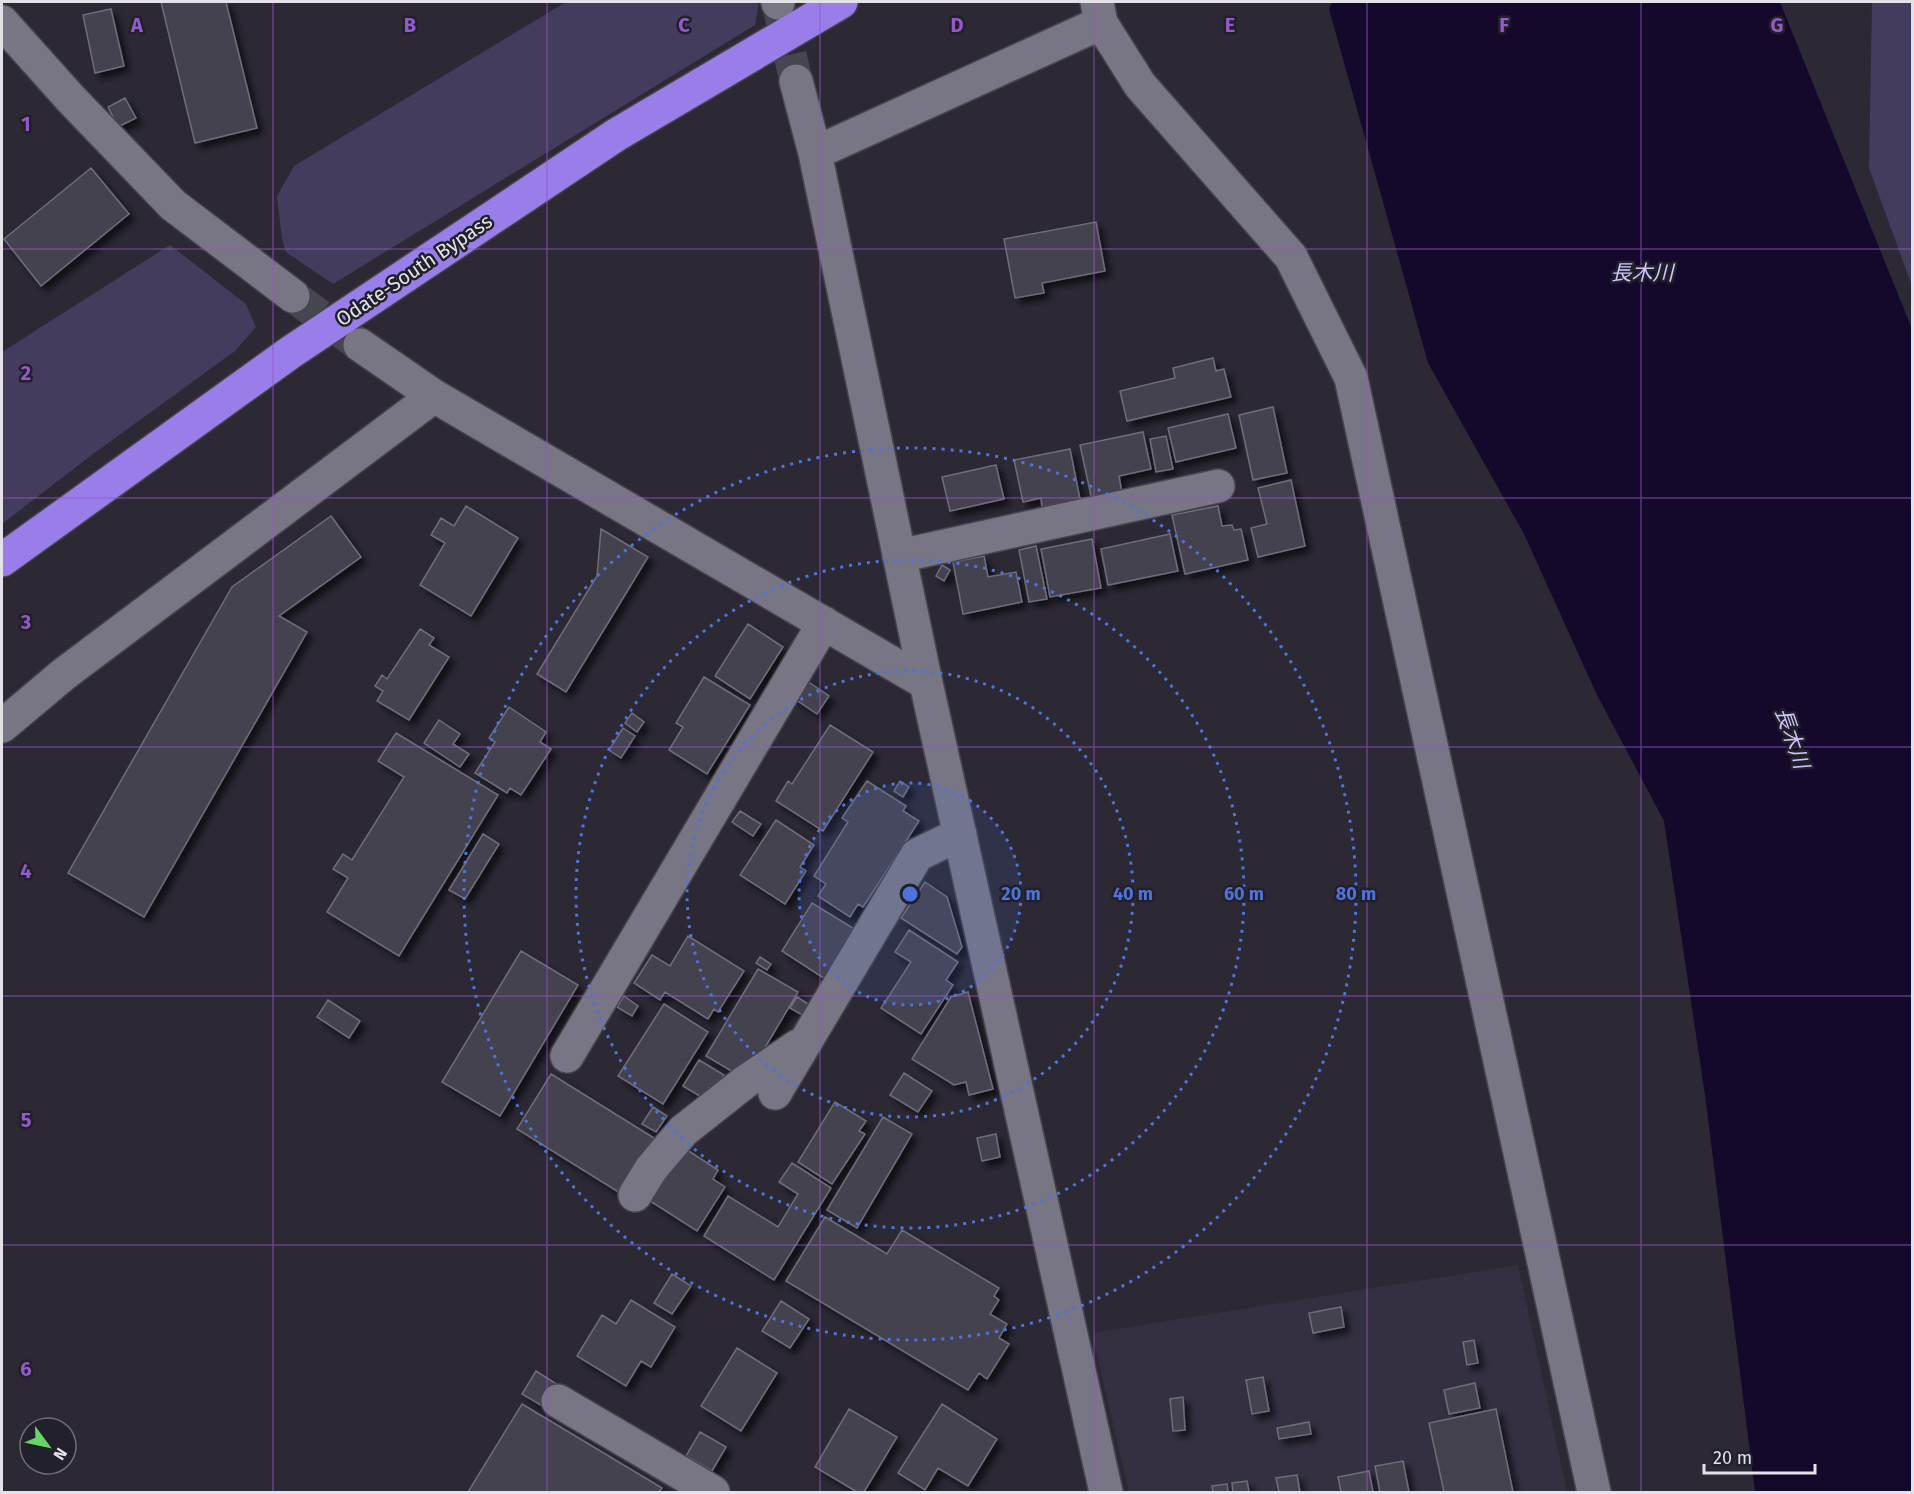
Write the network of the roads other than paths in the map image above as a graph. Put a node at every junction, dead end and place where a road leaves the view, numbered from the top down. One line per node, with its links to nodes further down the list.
1 (841, 2): 11 (highway, Odate-South Bypass)
2 (1099, 12): 5 (street); 23 (street)
3 (2, 22): 6 (street)
4 (796, 81): 5 (street)
5 (815, 153): 10 (street)
6 (292, 296)
7 (360, 345): 8 (street)
8 (434, 396): 12 (street); 14 (street)
9 (1218, 486): 10 (street)
10 (899, 556): 13 (street)
11 (2, 560)
12 (824, 623): 13 (street); 17 (street)
13 (926, 683): 15 (street)
14 (2, 726)
15 (960, 834): 16 (street); 22 (street)
16 (807, 1040): 18 (street); 19 (street)
17 (567, 1056)
18 (775, 1093)
19 (635, 1195)
20 (558, 1401): 21 (street)
21 (713, 1492)
22 (1106, 1492)
23 (1594, 1492)

